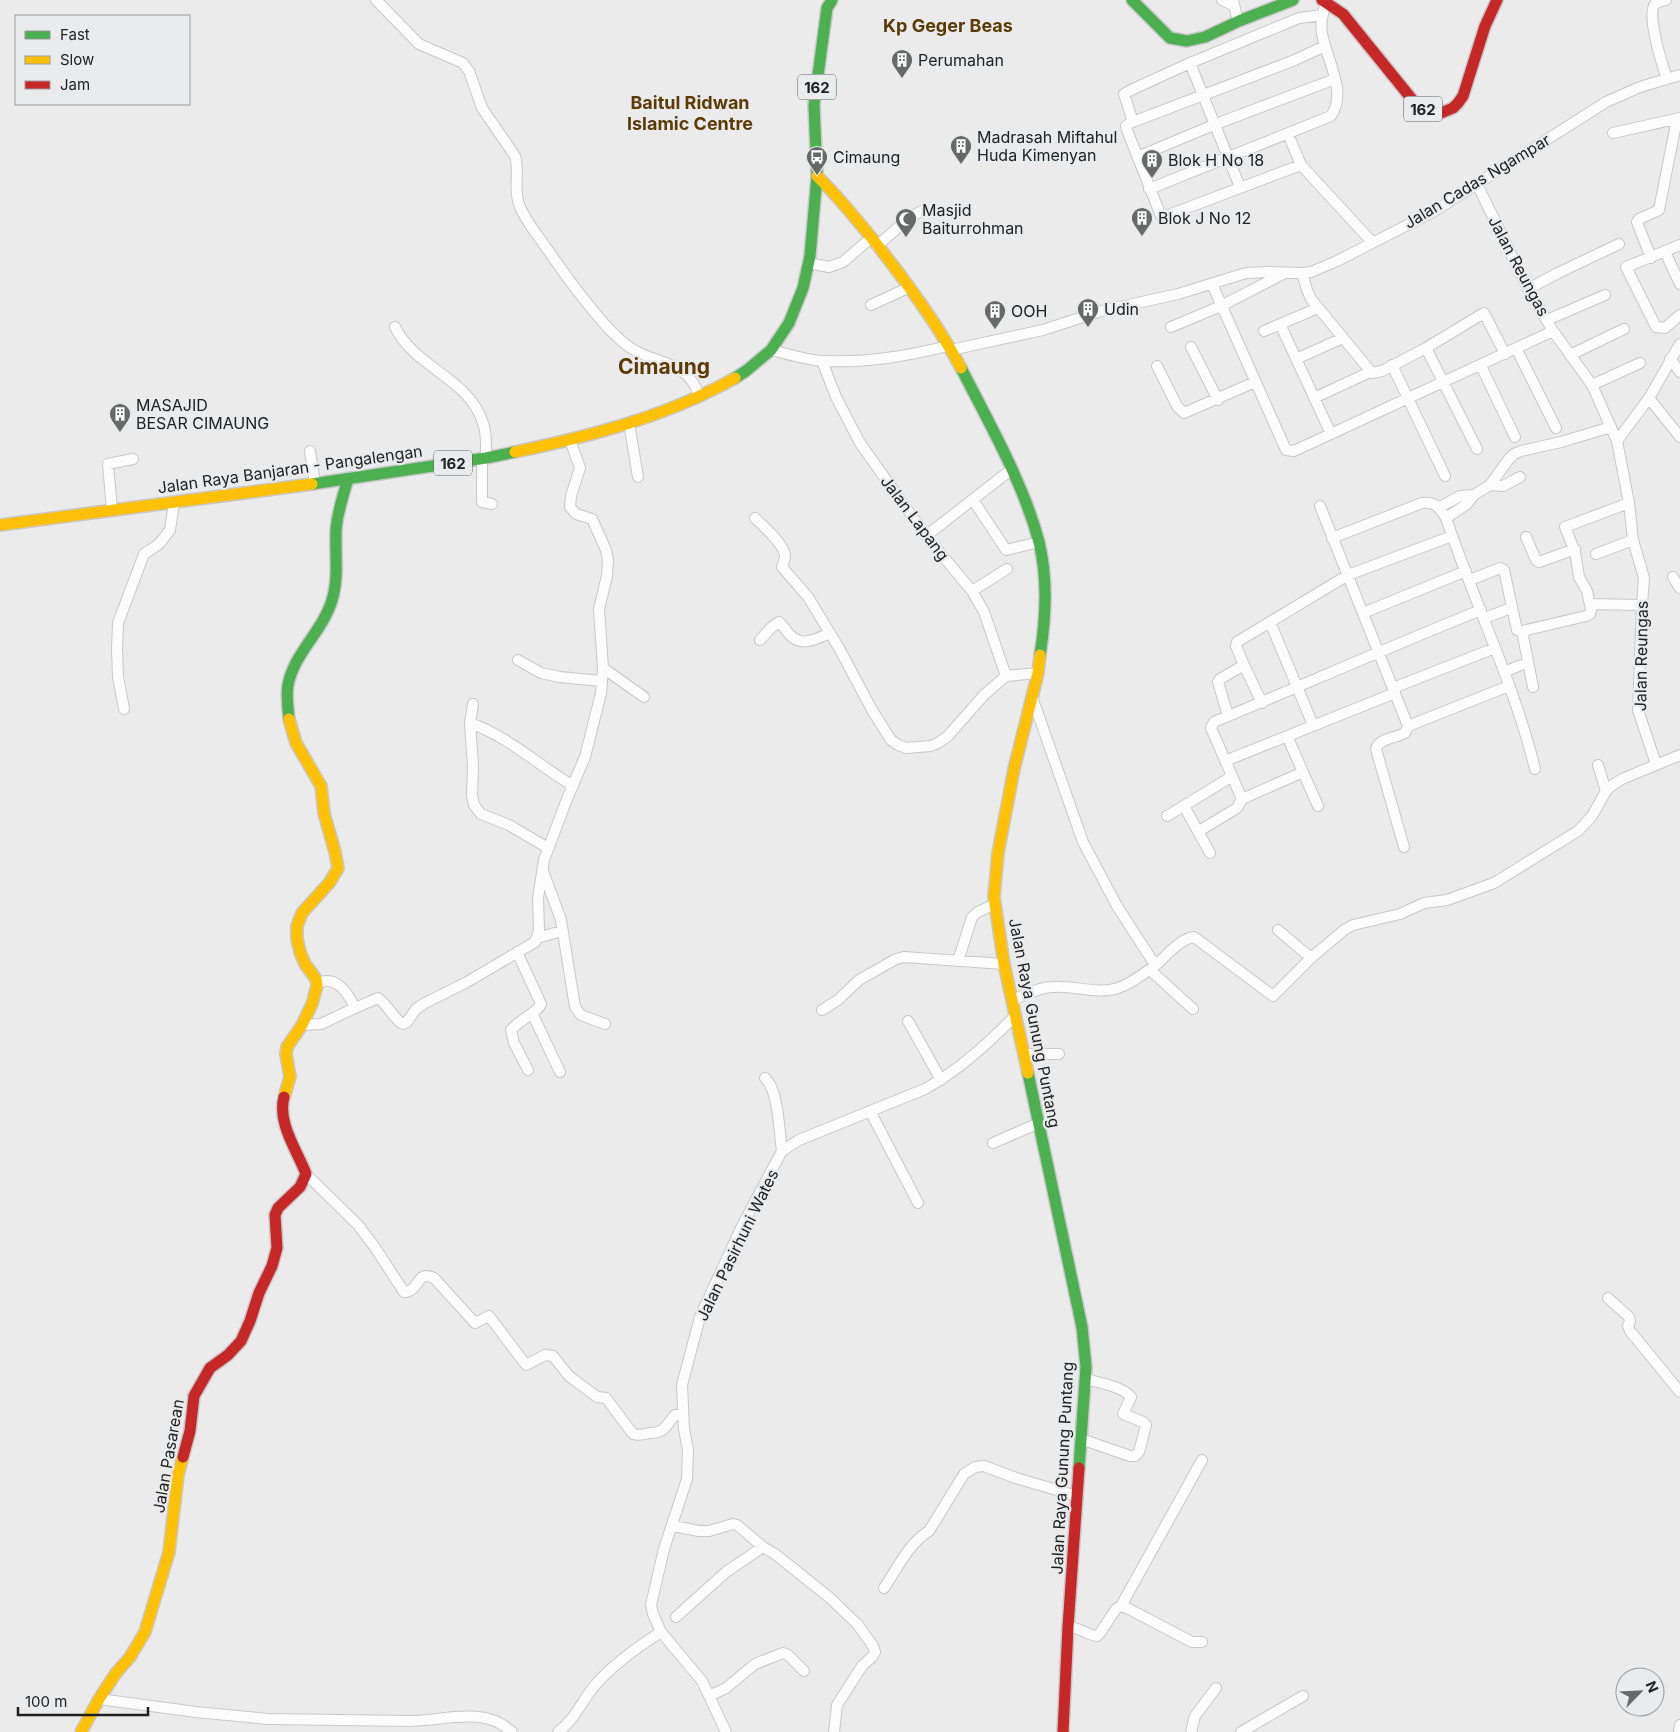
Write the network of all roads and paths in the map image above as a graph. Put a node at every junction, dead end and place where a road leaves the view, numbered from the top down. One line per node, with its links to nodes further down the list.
1 (376, 0): 77 (street)
2 (832, 0): 26 (street, Jalan Raya Banjaran - Pangalengan / 162)
3 (1132, 0): 11 (street)
4 (1222, 0): 9 (street)
5 (1293, 0): 11 (street)
6 (1497, 0): 8 (street, 162)
7 (1666, 0): 16 (street)
8 (1324, 1): 10 (street)
9 (1233, 3): 11 (street)
10 (1323, 15): 12 (street); 13 (street)
11 (1238, 22)
12 (1325, 46): 15 (street); 17 (street)
13 (1190, 63): 17 (street); 19 (street)
14 (1680, 75): 16 (street, Jalan Cadas Ngampar)
15 (1335, 79): 20 (street); 22 (street)
16 (1667, 79): 27 (street, Jalan Cadas Ngampar)
17 (1203, 94): 19 (street); 20 (street)
18 (1679, 118): 21 (street); 36 (street)
19 (1134, 122): 23 (street)
20 (1216, 124): 23 (street); 24 (street)
21 (1613, 133)
22 (1288, 134): 24 (street); 25 (street)
23 (1137, 157): 28 (street)
24 (1228, 157): 28 (street); 29 (street)
25 (1301, 165): 29 (street); 32 (street)
26 (817, 176): 31 (street, Jalan Raya Gunung Puntang); 37 (street, Jalan Raya Banjaran - Pangalengan / 162)
27 (1477, 184): 32 (street, Jalan Cadas Ngampar); 43 (street, Jalan Reungas)
28 (1149, 188): 29 (street)
29 (1240, 188)
30 (924, 210): 31 (street)
31 (874, 242): 37 (street); 42 (street, Jalan Raya Gunung Puntang)
32 (1372, 242): 39 (street, Jalan Cadas Ngampar)
33 (1619, 244): 43 (street)
34 (1680, 245): 35 (street)
35 (1665, 252): 36 (street); 41 (street)
36 (1651, 258): 48 (street)
37 (808, 263): 62 (street, Jalan Raya Banjaran - Pangalengan / 162)
38 (1284, 273): 39 (street, Jalan Cadas Ngampar); 40 (street, Jalan Cadas Ngampar); 46 (street)
39 (1302, 273): 47 (street)
40 (1212, 284): 46 (street); 59 (street, Jalan Cadas Ngampar)
41 (1680, 284)
42 (910, 287): 45 (street); 59 (street, Jalan Raya Gunung Puntang)
43 (1528, 289): 49 (street, Jalan Reungas)
44 (1605, 295): 49 (street)
45 (871, 305)
46 (1221, 306): 52 (street); 74 (street)
47 (1318, 308): 50 (street); 56 (street)
48 (1680, 315)
49 (1547, 320): 54 (street, Jalan Reungas)
50 (1280, 324): 55 (street); 65 (street)
51 (395, 327): 92 (street)
52 (1171, 327)
53 (1624, 329): 64 (street)
54 (1553, 331): 61 (street); 64 (street, Jalan Reungas)
55 (1264, 332)
56 (1343, 338): 65 (street); 72 (street)
57 (1680, 344): 66 (street)
58 (1191, 346): 81 (street)
59 (950, 348): 67 (street, Jalan Cadas Ngampar); 94 (street, Jalan Raya Gunung Puntang)
60 (1426, 348): 63 (street); 70 (street); 75 (street)
61 (1516, 348): 63 (street); 84 (street)
62 (771, 350): 67 (street, Jalan Cadas Ngampar); 77 (street, Jalan Raya Banjaran - Pangalengan / 162)
63 (1505, 354): 71 (street)
64 (1570, 355): 76 (street, Jalan Reungas)
65 (1296, 359): 78 (street)
66 (1670, 360): 73 (street); 79 (street)
67 (822, 361): 112 (street, Jalan Lapang)
68 (1640, 362): 76 (street)
69 (1157, 366): 81 (street)
70 (1392, 366): 72 (street); 80 (street)
71 (1481, 366): 75 (street); 86 (street)
72 (1370, 372): 78 (street)
73 (1680, 372)
74 (1255, 382): 81 (street); 85 (street)
75 (1444, 383): 80 (street); 90 (street)
76 (1592, 385): 83 (street, Jalan Reungas)
77 (699, 395): 82 (street, Jalan Raya Banjaran - Pangalengan / 162)
78 (1314, 398): 85 (street)
79 (1649, 398): 87 (street); 89 (street)
80 (1408, 399): 85 (street); 95 (street)
81 (1218, 400)
82 (632, 422): 88 (street, Jalan Raya Banjaran - Pangalengan / 162); 96 (street)
83 (1612, 427): 89 (street, Jalan Reungas); 100 (street)
84 (1556, 428)
85 (1331, 434)
86 (1515, 437)
87 (1680, 437)
88 (570, 440): 92 (street, Jalan Raya Banjaran - Pangalengan / 162); 140 (street)
89 (1618, 441): 103 (street, Jalan Reungas)
90 (1477, 449)
91 (310, 451): 99 (street)
92 (484, 458): 98 (street, Jalan Raya Banjaran - Pangalengan / 162); 104 (street)
93 (133, 459): 108 (street)
94 (1012, 469): 112 (street); 117 (street, Jalan Raya Gunung Puntang)
95 (1445, 476)
96 (638, 477)
97 (1520, 477): 100 (street)
98 (348, 479): 99 (street, Jalan Raya Banjaran - Pangalengan / 162); 186 (street)
99 (315, 483): 102 (street, Jalan Raya Banjaran - Pangalengan / 162)
100 (1490, 485): 101 (street)
101 (1474, 495): 107 (street); 110 (street)
102 (174, 503): 108 (street, Jalan Raya Banjaran - Pangalengan / 162); 153 (street)
103 (1629, 503): 116 (street, Jalan Reungas); 118 (street)
104 (492, 504)
105 (977, 506): 117 (street)
106 (1320, 506): 115 (street)
107 (1440, 507): 110 (street); 115 (street)
108 (112, 510): 111 (street, Jalan Raya Banjaran - Pangalengan / 162)
109 (755, 518): 133 (street)
110 (1446, 518): 113 (street)
111 (0, 525)
112 (926, 536): 125 (street, Jalan Lapang)
113 (1452, 536): 121 (street); 122 (street)
114 (1526, 537): 118 (street)
115 (1332, 538): 121 (street)
116 (1633, 540): 119 (street); 127 (street, Jalan Reungas)
117 (1038, 542): 141 (street, Jalan Raya Gunung Puntang)
118 (1575, 549): 126 (street)
119 (1596, 554)
120 (1008, 570): 125 (street)
121 (1348, 575): 129 (street); 131 (street)
122 (1468, 575): 128 (street); 129 (street); 130 (street)
123 (1673, 577): 124 (street)
124 (1680, 588)
125 (972, 590): 143 (street, Jalan Lapang)
126 (1590, 604): 127 (street); 132 (street)
127 (1642, 605): 161 (street, Jalan Reungas)
128 (1511, 608): 130 (street); 132 (street)
129 (1363, 613): 136 (street)
130 (1483, 614): 135 (street); 136 (street)
131 (1270, 622): 138 (street); 146 (street)
132 (1522, 631): 147 (street)
133 (830, 633): 134 (street); 143 (street)
134 (760, 640)
135 (1495, 648): 142 (street); 148 (street)
136 (1378, 651): 146 (street); 148 (street)
137 (518, 660): 144 (street)
138 (1244, 665): 151 (street); 154 (street)
139 (1522, 666): 142 (street)
140 (603, 668): 144 (street); 149 (street)
141 (1038, 672): 143 (street); 150 (street, Jalan Raya Gunung Puntang)
142 (1504, 672): 145 (street)
143 (1006, 676)
144 (602, 681): 166 (street)
145 (1509, 686): 157 (street); 163 (street)
146 (1296, 687): 151 (street); 156 (street)
147 (1533, 687)
148 (1394, 690): 156 (street); 157 (street)
149 (644, 697)
150 (1032, 697): 177 (street, Jalan Raya Gunung Puntang); 185 (street)
151 (1262, 703): 154 (street)
152 (473, 704): 155 (street)
153 (124, 709)
154 (1228, 716): 160 (street)
155 (470, 723): 166 (street); 174 (street)
156 (1313, 725): 158 (street)
157 (1408, 726): 173 (street)
158 (1287, 736): 160 (street); 164 (street)
159 (1680, 754): 161 (street)
160 (1224, 762): 165 (street)
161 (1656, 764): 167 (street)
162 (1598, 765): 167 (street)
163 (1535, 769)
164 (1303, 772): 168 (street); 170 (street)
165 (1231, 777): 168 (street); 169 (street)
166 (573, 786): 174 (street)
167 (1606, 791): 182 (street)
168 (1242, 800): 172 (street)
169 (1184, 806): 171 (street); 172 (street)
170 (1318, 806)
171 (1167, 816)
172 (1198, 831): 175 (street)
173 (1404, 847)
174 (548, 848): 176 (street)
175 (1210, 853)
176 (542, 870): 179 (street); 180 (street)
177 (995, 904): 183 (street); 184 (street, Jalan Raya Gunung Puntang)
178 (1278, 930): 182 (street)
179 (562, 931): 180 (street); 194 (street)
180 (537, 938): 181 (street)
181 (517, 952): 188 (street); 191 (street)
182 (1311, 958): 185 (street)
183 (958, 961): 184 (street); 190 (street)
184 (1004, 964): 187 (street, Jalan Raya Gunung Puntang)
185 (1152, 967): 187 (street); 189 (street)
186 (318, 983): 188 (street); 195 (street)
187 (1012, 1000): 192 (street, Jalan Raya Gunung Puntang)
188 (355, 1008): 195 (street)
189 (1193, 1009)
190 (822, 1010)
191 (532, 1013): 198 (street); 199 (street)
192 (1015, 1016): 196 (street, Jalan Raya Gunung Puntang); 201 (street, Jalan Pasirhuni Wates)
193 (908, 1020): 201 (street)
194 (605, 1024)
195 (302, 1025): 206 (street)
196 (1024, 1054): 197 (street); 203 (street, Jalan Raya Gunung Puntang)
197 (1059, 1054)
198 (528, 1070)
199 (560, 1072)
200 (765, 1078): 205 (street)
201 (941, 1080): 202 (street, Jalan Pasirhuni Wates)
202 (870, 1111): 205 (street, Jalan Pasirhuni Wates); 207 (street)
203 (1039, 1122): 204 (street); 209 (street, Jalan Raya Gunung Puntang)
204 (993, 1143)
205 (782, 1151): 211 (street, Jalan Pasirhuni Wates)
206 (306, 1174): 211 (street); 227 (street, Jalan Pasarean)
207 (918, 1203)
208 (1608, 1298): 210 (street)
209 (1086, 1379): 212 (street, Jalan Raya Gunung Puntang); 212 (street)
210 (1680, 1392)
211 (683, 1414): 215 (street, Jalan Pasirhuni Wates)
212 (1081, 1439): 214 (street, Jalan Raya Gunung Puntang)
213 (1202, 1460): 218 (street)
214 (1077, 1496): 217 (street); 220 (street, Jalan Raya Gunung Puntang)
215 (673, 1526): 216 (street); 221 (street, Jalan Pasirhuni Wates)
216 (763, 1547): 219 (street); 233 (street)
217 (884, 1588)
218 (1122, 1606): 220 (street); 222 (street)
219 (676, 1617)
220 (1068, 1626): 234 (street, Jalan Raya Gunung Puntang)
221 (661, 1632): 225 (street, Jalan Pasirhuni Wates); 231 (street)
222 (1202, 1642)
223 (804, 1671): 225 (street)
224 (1216, 1688): 235 (street)
225 (709, 1696): 232 (street, Jalan Pasirhuni Wates)
226 (1303, 1696): 236 (street)
227 (98, 1699): 229 (street, Jalan Pasarean); 230 (street)
228 (1680, 1725): 237 (street)
229 (80, 1732)
230 (512, 1732)
231 (558, 1732)
232 (726, 1732)
233 (834, 1732)
234 (1063, 1732)
235 (1191, 1732)
236 (1241, 1732)
237 (1679, 1732)

